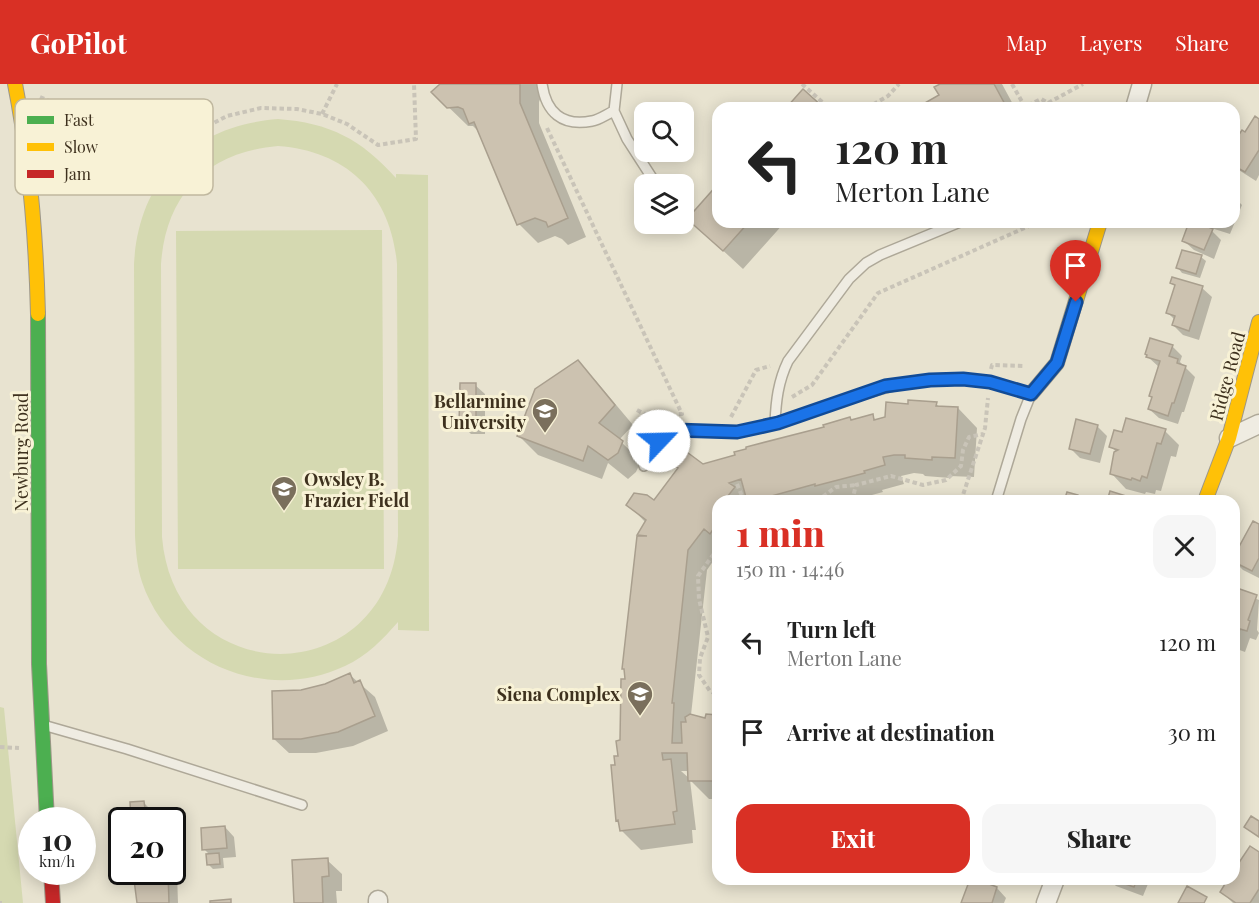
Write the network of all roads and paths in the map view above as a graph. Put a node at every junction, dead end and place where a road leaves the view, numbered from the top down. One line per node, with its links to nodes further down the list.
1 (15, 84): 12 (main road, Newburg Road)
2 (337, 84): 20 (path)
3 (414, 84): 20 (path)
4 (542, 84): 19 (lane)
5 (617, 84): 19 (lane)
6 (802, 84): 14 (path)
7 (899, 84): 15 (path)
8 (1012, 84): 16 (path)
9 (1083, 84): 17 (path)
10 (1142, 84): 18 (street)
11 (37, 95): 13 (path)
12 (17, 99)
13 (46, 99)
14 (822, 102)
15 (878, 102)
16 (1022, 102)
17 (1050, 102)
18 (1137, 102)
19 (614, 111): 23 (lane)
20 (322, 114): 22 (path)
21 (544, 120): 34 (path)
22 (213, 123)
23 (650, 174)
24 (32, 195): 52 (main road, Newburg Road)
25 (945, 228): 30 (lane)
26 (1025, 228): 30 (path)
27 (1098, 228): 32 (main road)
28 (1259, 322): 40 (main road, Ridge Road)
29 (1033, 367): 31 (path)
30 (781, 377): 36 (path); 37 (lane)
31 (990, 382): 32 (lane); 37 (lane); 39 (path)
32 (1031, 394): 48 (lane)
33 (637, 410): 34 (path)
34 (682, 414): 35 (path)
35 (690, 416)
36 (729, 420)
37 (776, 423): 41 (lane)
38 (1259, 424): 40 (street)
39 (983, 434): 43 (path); 47 (path)
40 (1229, 438): 49 (main road, Ridge Road)
41 (644, 466)
42 (737, 484): 44 (path)
43 (856, 485): 45 (path); 46 (path)
44 (742, 495)
45 (825, 495)
46 (854, 495)
47 (963, 495)
48 (998, 495)
49 (1207, 495)
50 (712, 556): 51 (path)
51 (712, 692)
52 (40, 724): 53 (lane); 54 (main road, Newburg Road)
53 (303, 805)
54 (46, 807)
55 (52, 885): 57 (main road)
56 (1053, 885): 58 (street)
57 (53, 903)
58 (1046, 903)

